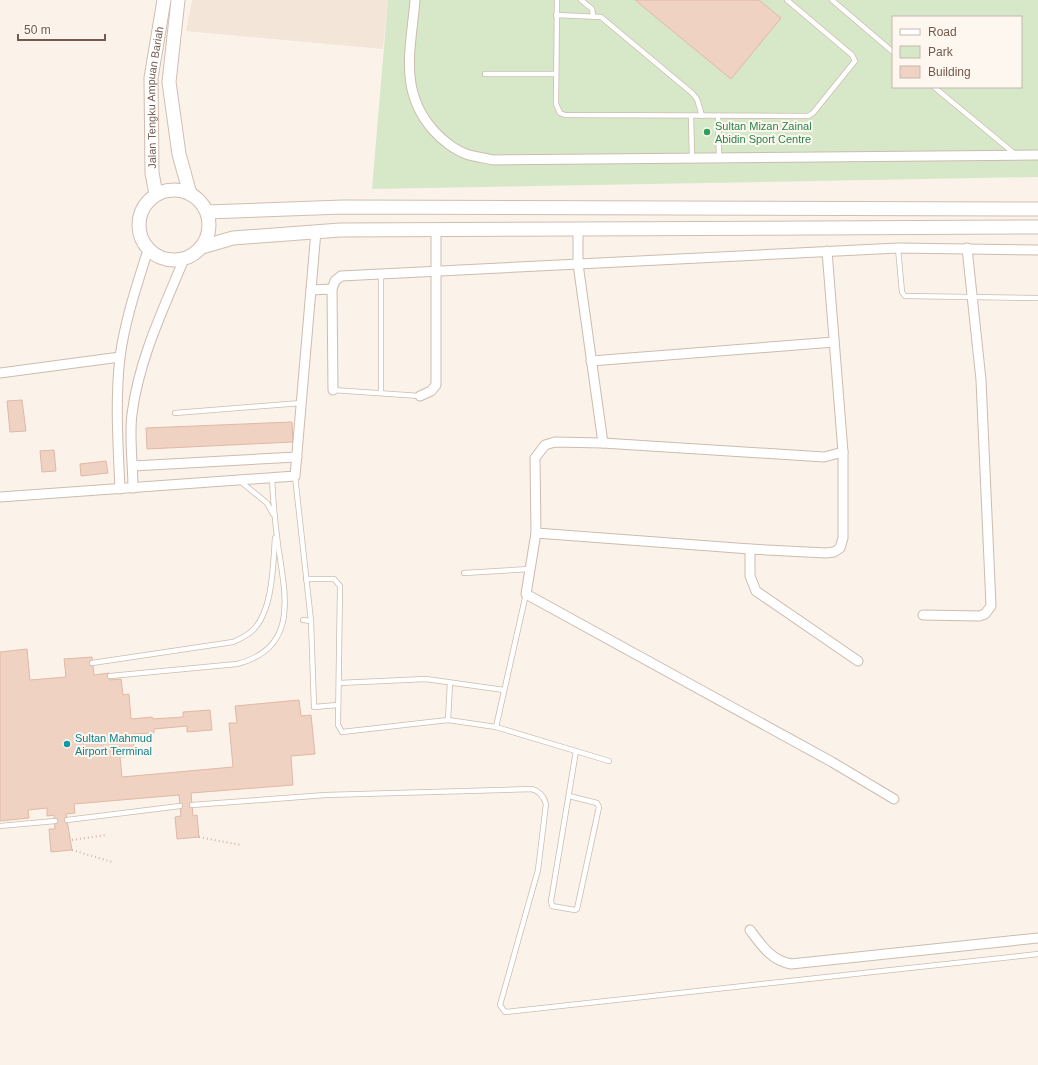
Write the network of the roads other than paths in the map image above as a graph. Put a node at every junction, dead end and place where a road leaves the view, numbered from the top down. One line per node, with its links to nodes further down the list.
1 (164, 0): 21 (main road, Jalan Tengku Ampuan Bariah)
2 (178, 0): 22 (main road, Jalan Tengku Ampuan Bariah)
3 (415, 0): 20 (street)
4 (557, 0): 8 (lane)
5 (581, 0): 9 (lane)
6 (786, 0): 16 (lane)
7 (832, 0): 10 (lane)
8 (556, 15): 9 (lane); 12 (lane)
9 (593, 15): 15 (lane)
10 (892, 51)
11 (485, 74): 12 (lane)
12 (556, 74): 14 (lane)
13 (935, 88): 17 (lane)
14 (690, 116): 15 (lane); 20 (lane)
15 (702, 116): 16 (lane)
16 (718, 116): 19 (lane)
17 (1015, 154): 18 (street); 19 (street)
18 (1038, 154)
19 (719, 157): 20 (street)
20 (692, 158)
21 (156, 194): 22 (main road); 32 (main road)
22 (190, 194): 24 (main road)
23 (1038, 209): 24 (main road)
24 (207, 212): 29 (main road)
25 (1038, 227): 27 (main road)
26 (436, 230): 27 (main road); 28 (main road); 37 (street)
27 (578, 230): 36 (street)
28 (316, 231): 29 (main road); 40 (street)
29 (202, 247): 35 (main road)
30 (898, 248): 31 (street); 34 (street); 41 (lane)
31 (968, 248): 33 (street); 41 (street)
32 (148, 250): 35 (main road); 44 (street)
33 (1038, 250)
34 (827, 251): 36 (street); 43 (street)
35 (184, 259): 55 (street)
36 (578, 264): 37 (street); 45 (street)
37 (437, 271): 38 (street); 49 (street)
38 (381, 274): 39 (street); 48 (lane)
39 (332, 289): 40 (street); 47 (street)
40 (311, 290): 50 (street)
41 (973, 298): 42 (lane); 70 (street)
42 (1038, 298)
43 (834, 342): 45 (street); 53 (street)
44 (120, 357): 46 (street); 59 (street)
45 (591, 361): 52 (street)
46 (0, 373)
47 (333, 390): 48 (lane)
48 (381, 393): 49 (lane)
49 (420, 396)
50 (301, 403): 51 (lane); 54 (street)
51 (175, 413)
52 (603, 443): 53 (street); 64 (street)
53 (843, 452): 65 (street)
54 (297, 457): 55 (street); 56 (street)
55 (132, 466): 60 (street)
56 (295, 476): 57 (street); 68 (lane)
57 (272, 478): 58 (street); 62 (lane)
58 (239, 480): 60 (street); 62 (lane)
59 (120, 488): 60 (street); 61 (street)
60 (133, 488)
61 (0, 497)
62 (274, 515): 63 (lane)
63 (276, 531): 74 (lane); 75 (lane)
64 (536, 533): 65 (street); 66 (street)
65 (750, 549): 73 (street)
66 (530, 569): 67 (lane); 69 (street)
67 (464, 573)
68 (306, 579): 72 (lane); 76 (lane)
69 (526, 594): 78 (lane); 85 (street)
70 (923, 615)
71 (304, 620): 72 (lane)
72 (311, 621): 79 (lane)
73 (858, 661)
74 (92, 663)
75 (110, 676)
76 (339, 683): 77 (lane); 79 (lane)
77 (450, 683): 78 (lane); 80 (lane)
78 (504, 690): 81 (lane)
79 (338, 705): 80 (lane)
80 (448, 720): 81 (lane)
81 (496, 727): 82 (lane)
82 (576, 751): 83 (lane); 84 (lane)
83 (609, 761)
84 (569, 796): 84 (lane)
85 (894, 799)
86 (192, 805): 93 (lane)
87 (180, 806): 88 (lane)
88 (67, 820)
89 (55, 821): 90 (lane)
90 (0, 826)
91 (750, 930): 92 (street)
92 (1038, 938)
93 (1038, 954)

